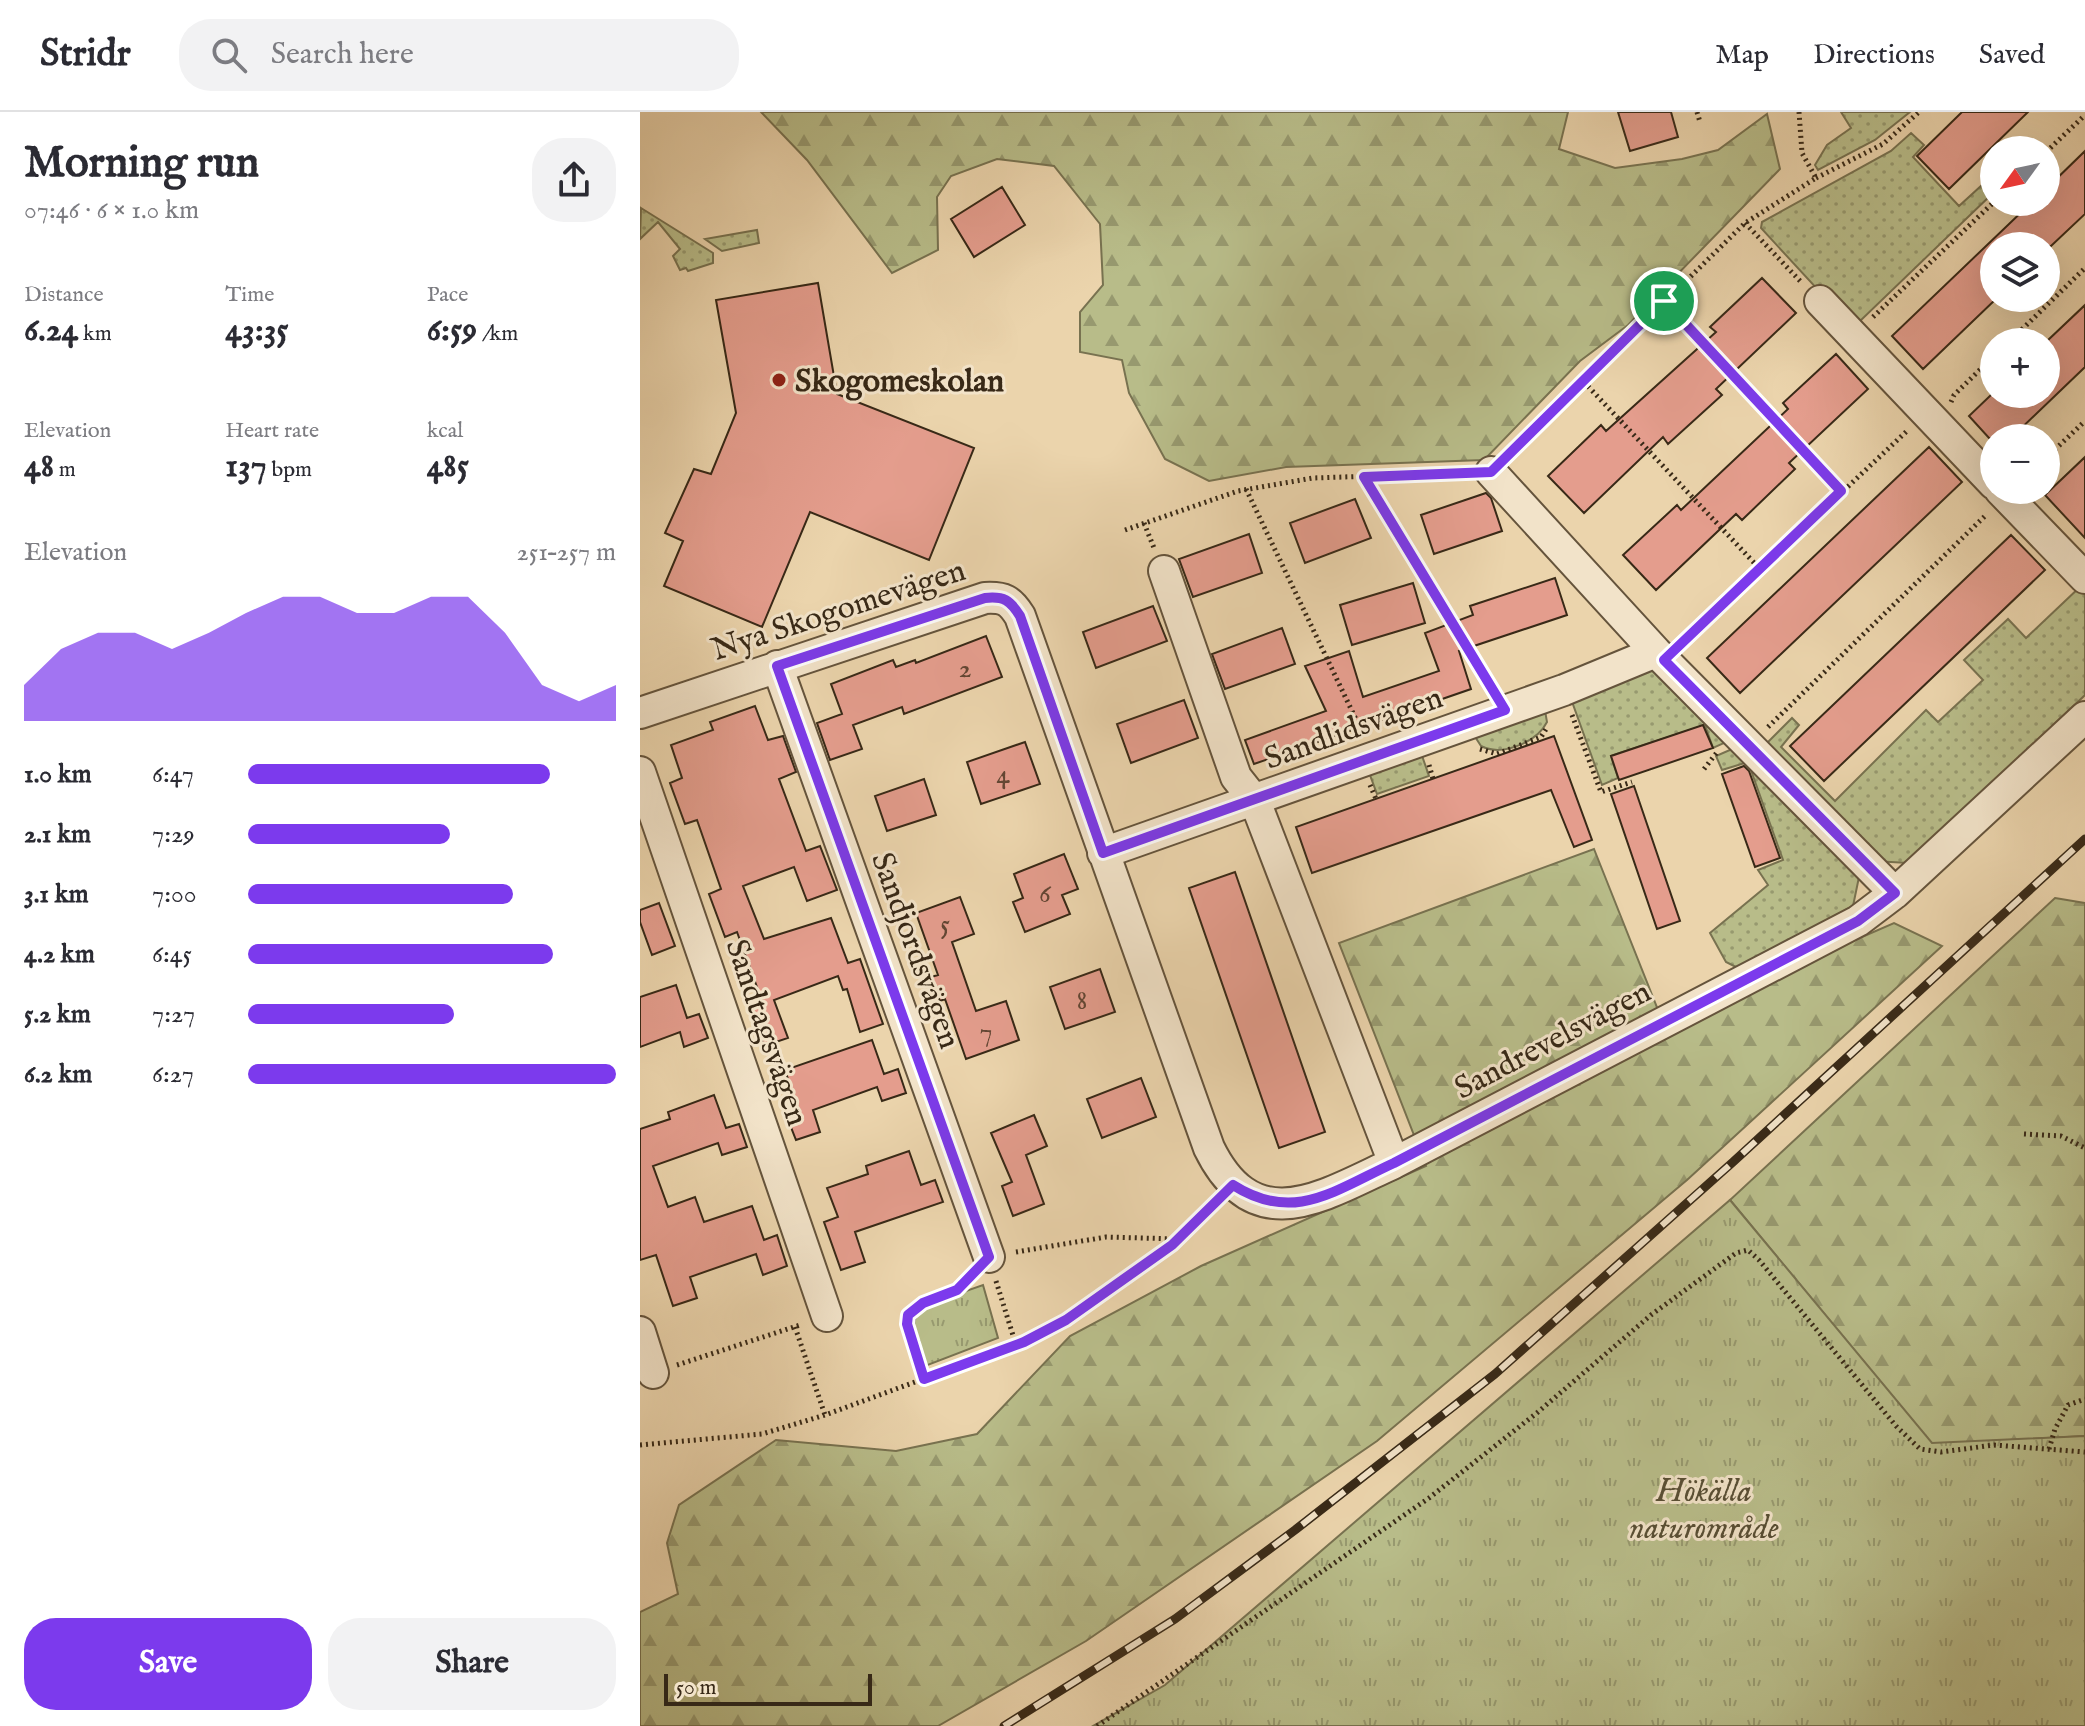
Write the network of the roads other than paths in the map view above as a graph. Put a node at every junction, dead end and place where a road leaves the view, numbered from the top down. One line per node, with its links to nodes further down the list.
1 (1820, 301): 2 (street)
2 (1980, 469)
3 (1491, 472): 7 (street)
4 (2014, 504): 6 (street)
5 (1164, 571): 12 (street, Sandlidsvägen)
6 (2085, 578)
7 (1660, 656): 12 (street, Sandlidsvägen); 14 (street)
8 (777, 666): 9 (street, Nya Skogomevägen); 13 (street, Nya Skogomevägen); 17 (street, Sandjordsvägen)
9 (640, 713)
10 (2085, 717): 14 (street, Sandrevelsvägen)
11 (640, 772): 18 (street, Sandtagsvägen)
12 (1255, 801): 13 (street, Sandlidsvägen); 15 (street, Sandlidsvägen)
13 (1103, 853): 16 (street, Nya Skogomevägen)
14 (1895, 893): 15 (street, Sandrevelsvägen)
15 (1394, 1163): 16 (street, Sandrevelsvägen)
16 (1233, 1185)
17 (989, 1257)
18 (827, 1316)
19 (640, 1332): 20 (street)
20 (653, 1373)

